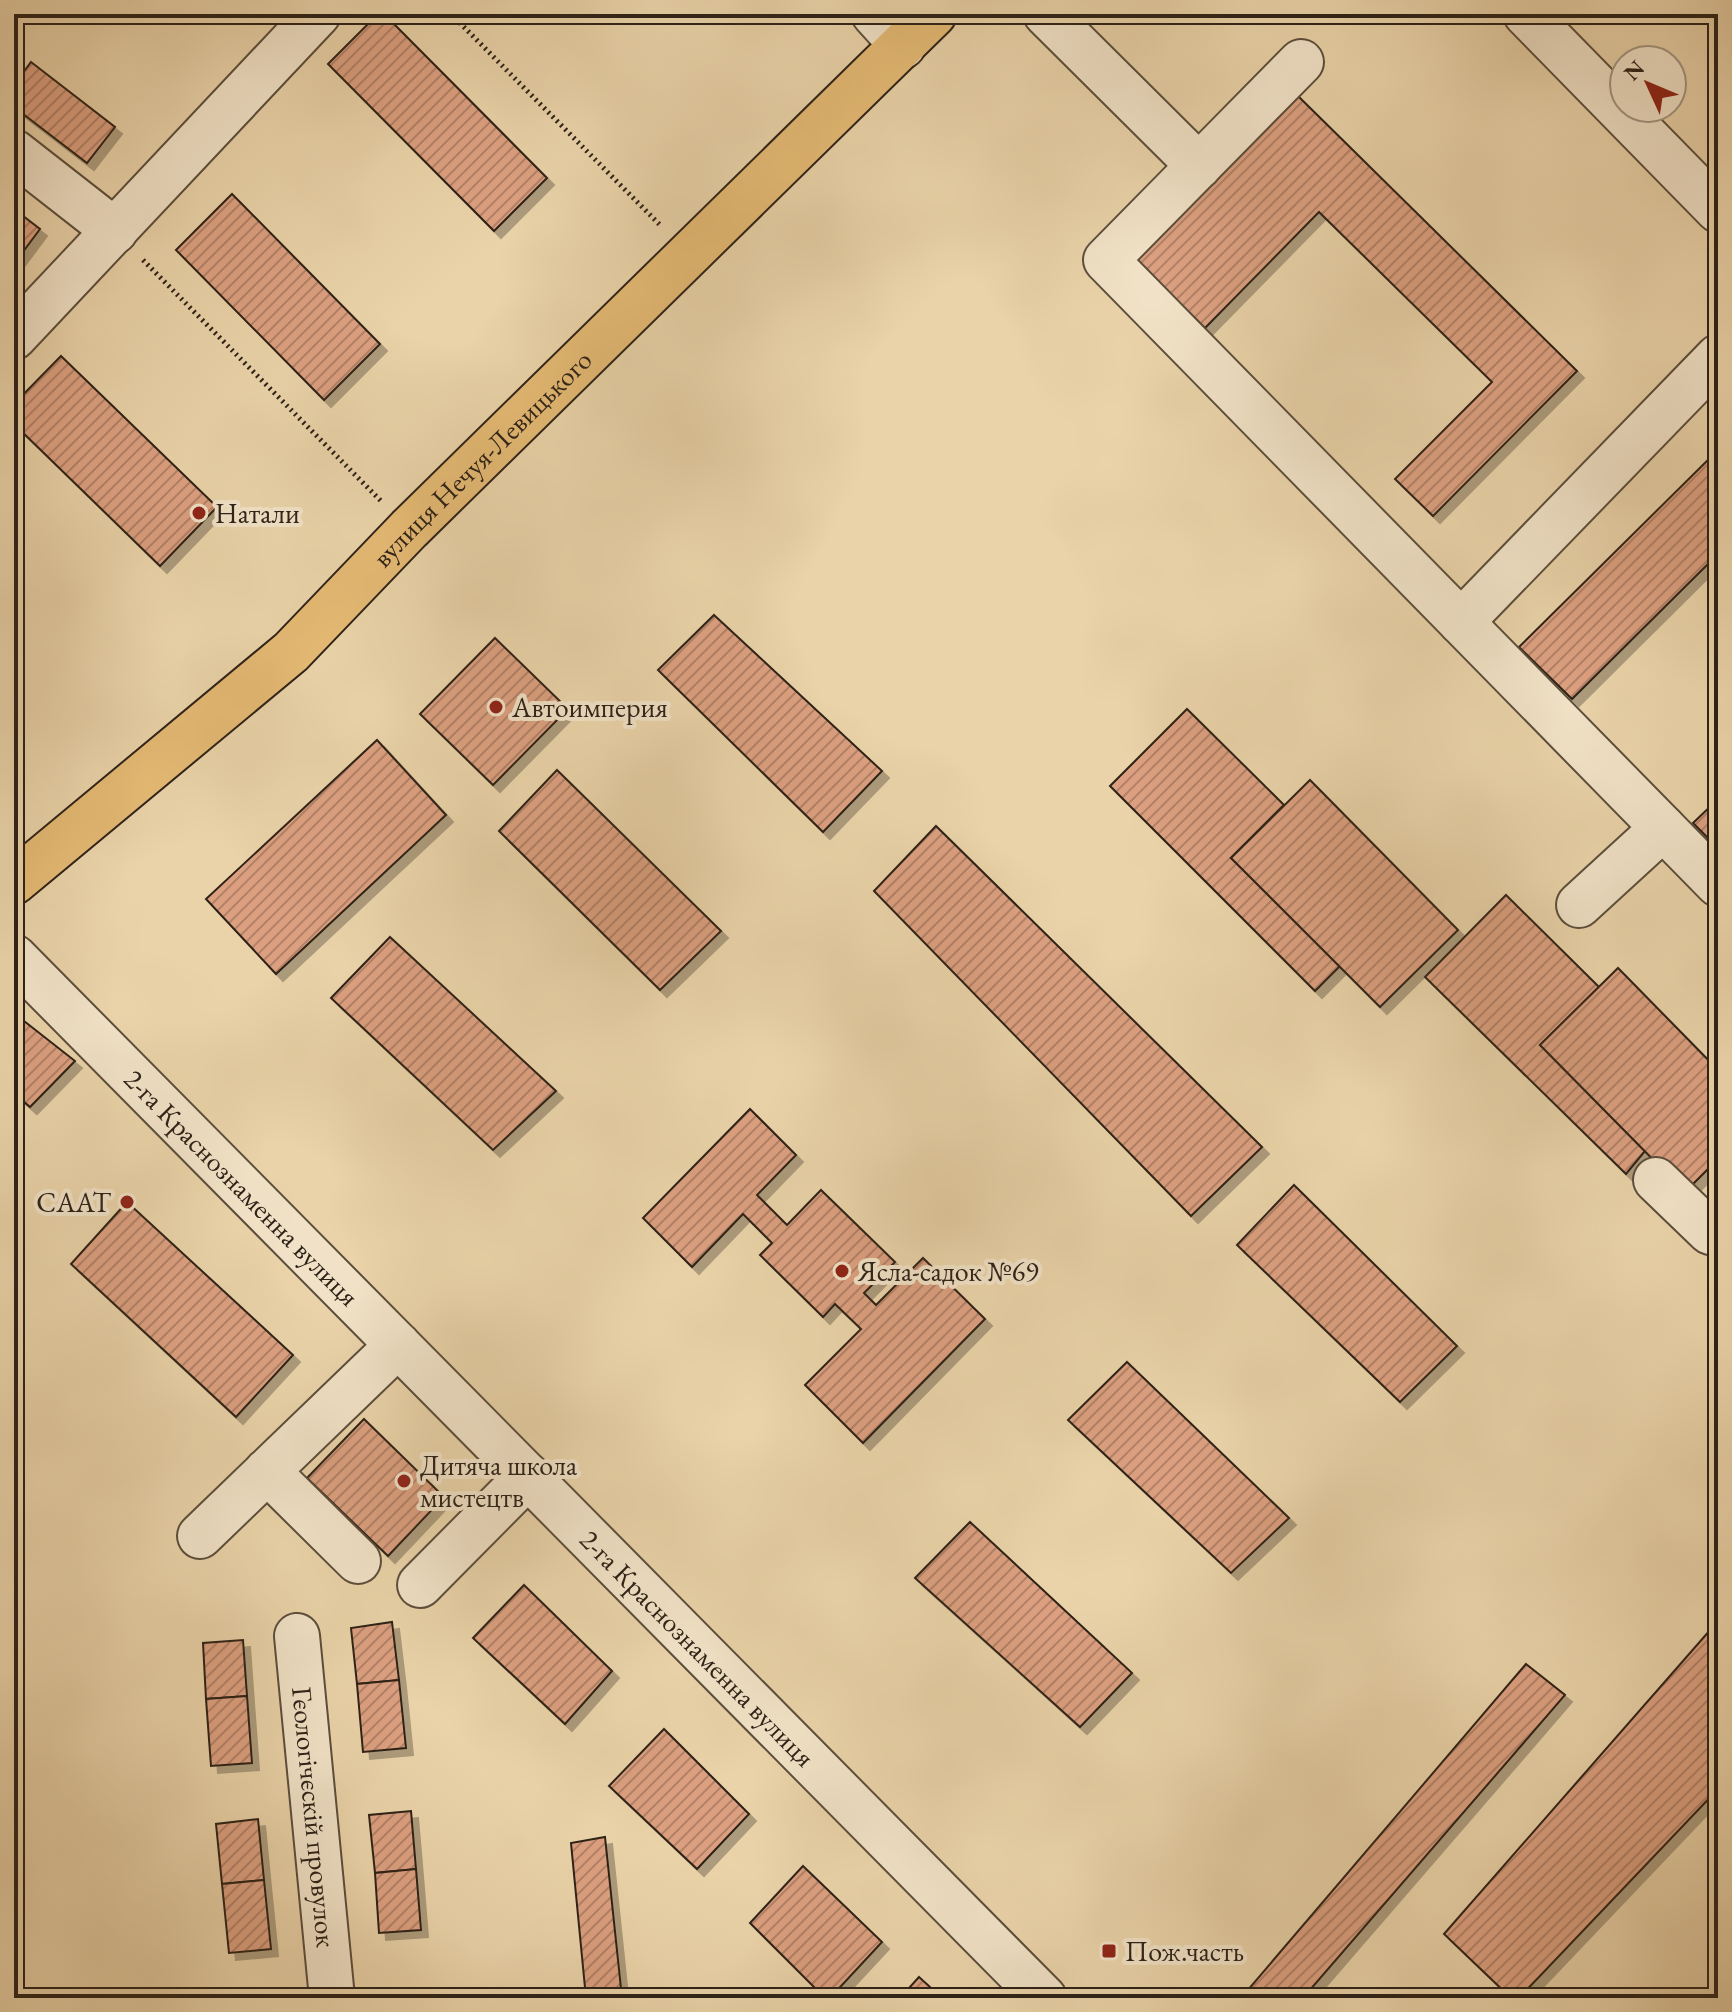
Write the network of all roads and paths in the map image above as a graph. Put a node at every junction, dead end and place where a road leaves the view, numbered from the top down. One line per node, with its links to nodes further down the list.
1 (318, 14): 12 (street)
2 (451, 14): 13 (path)
3 (874, 14): 7 (street)
4 (934, 14): 7 (main road, вулиця Нечуя-Левицького)
5 (1046, 14): 10 (street)
6 (1526, 14): 11 (street)
7 (903, 46): 13 (main road, вулиця Нечуя-Левицького)
8 (1301, 62): 10 (street)
9 (14, 152): 12 (street)
10 (1199, 166): 17 (street)
11 (1718, 210)
12 (115, 231): 14 (street); 16 (path)
13 (690, 255): 16 (main road, вулиця Нечуя-Левицького)
14 (14, 337)
15 (1718, 357): 17 (street)
16 (409, 529): 19 (main road, вулиця Нечуя-Левицького)
17 (1461, 622): 18 (street)
18 (1663, 828): 20 (street); 21 (street)
19 (14, 882)
20 (1718, 884)
21 (1579, 905)
22 (14, 957): 25 (street, 2-га Краснознаменна вулиця)
23 (1656, 1180): 24 (street)
24 (1718, 1234)
25 (398, 1345): 26 (street); 27 (street, 2-га Краснознаменна вулиця)
26 (267, 1471): 28 (street); 29 (street)
27 (528, 1476): 30 (street); 33 (street, 2-га Краснознаменна вулиця)
28 (200, 1536)
29 (358, 1561)
30 (420, 1585)
31 (297, 1636): 32 (street, Гєологічєскій провулок)
32 (332, 1998)
33 (1044, 1998)

